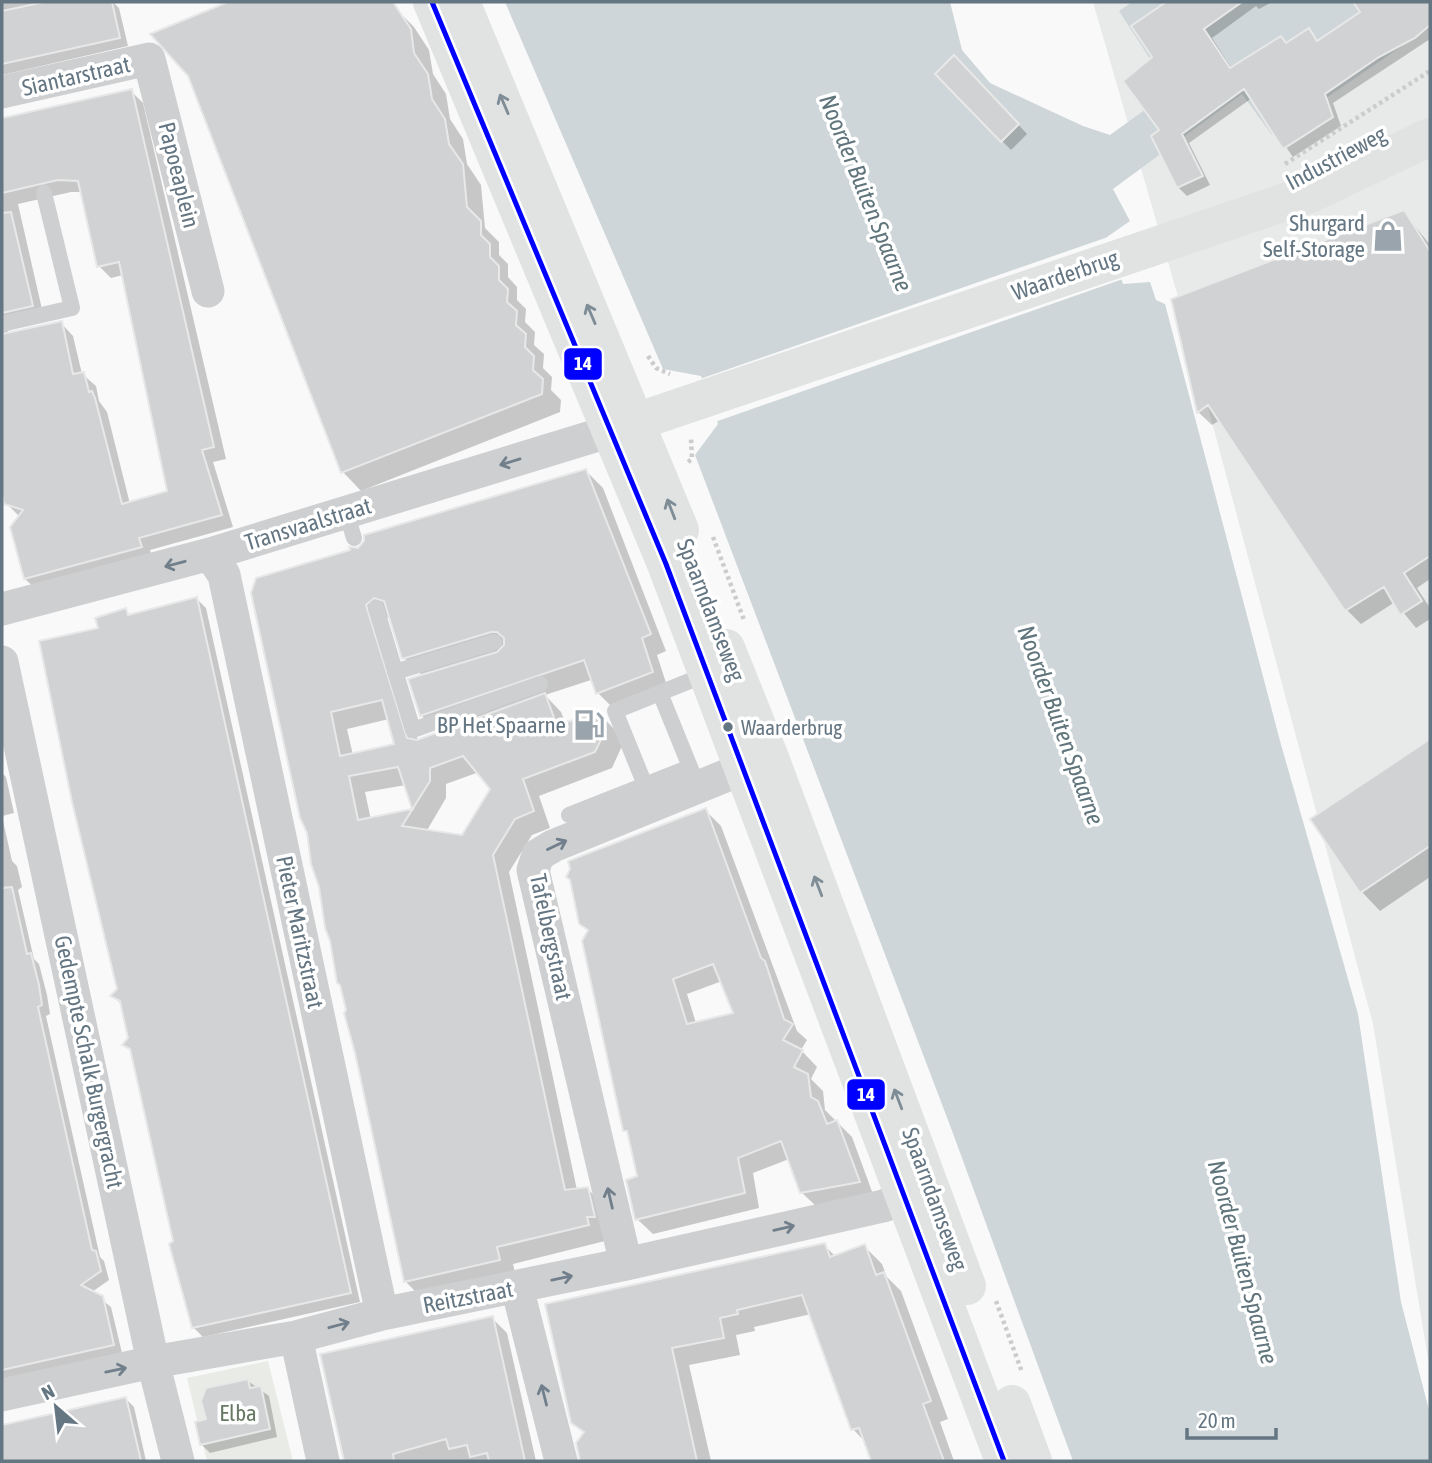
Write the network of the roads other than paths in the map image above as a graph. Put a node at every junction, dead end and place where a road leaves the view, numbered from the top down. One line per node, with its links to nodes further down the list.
1 (432, 2): 11 (main road, Spaarndamseweg)
2 (461, 2): 11 (main road, Spaarndamseweg, one-way to 2)
3 (149, 59): 4 (street, Siantarstraat); 9 (street, Papoeaplein)
4 (2, 92)
5 (1430, 108): 8 (main road, Industrieweg)
6 (1430, 137): 8 (main road, Industrieweg)
7 (44, 194): 10 (lane)
8 (1161, 242): 11 (main road, Waarderbrug)
9 (208, 291)
10 (2, 324)
11 (624, 426): 12 (street, Transvaalstraat, one-way to 12); 17 (main road, Spaarndamseweg)
12 (210, 554): 14 (street, Transvaalstraat, one-way to 14); 29 (street, Pieter Maritzstraat)
13 (376, 608): 18 (lane)
14 (2, 609)
15 (494, 642): 18 (lane)
16 (2, 662): 21 (street, Gedempte Schalk Burgergracht)
17 (720, 669): 20 (lane); 22 (main road, Spaarndamseweg)
18 (395, 672): 19 (lane)
19 (540, 684)
20 (660, 692): 23 (lane); 24 (lane)
21 (10, 734): 31 (street, Gedempte Schalk Burgergracht)
22 (757, 763): 23 (street, Tafelbergstraat); 26 (main road, Spaarndamseweg)
23 (694, 777): 24 (lane); 27 (street, Tafelbergstraat, one-way to 23)
24 (645, 785): 25 (lane)
25 (569, 815)
26 (919, 1194): 27 (street, Reitzstraat, one-way to 26); 36 (main road, Spaarndamseweg); 37 (main road, Spaarndamseweg)
27 (626, 1264): 28 (street, Reitzstraat, one-way to 27)
28 (517, 1287): 29 (street, Reitzstraat); 35 (street, one-way to 28)
29 (382, 1314): 30 (street, Reitzstraat, one-way to 29)
30 (296, 1337): 31 (street, Reitzstraat); 34 (street)
31 (153, 1362): 32 (street, Reitzstraat, one-way to 31); 33 (street, Gedempte Schalk Burgergracht)
32 (2, 1395)
33 (178, 1461)
34 (323, 1461)
35 (561, 1461)
36 (1004, 1461)
37 (1033, 1461)

